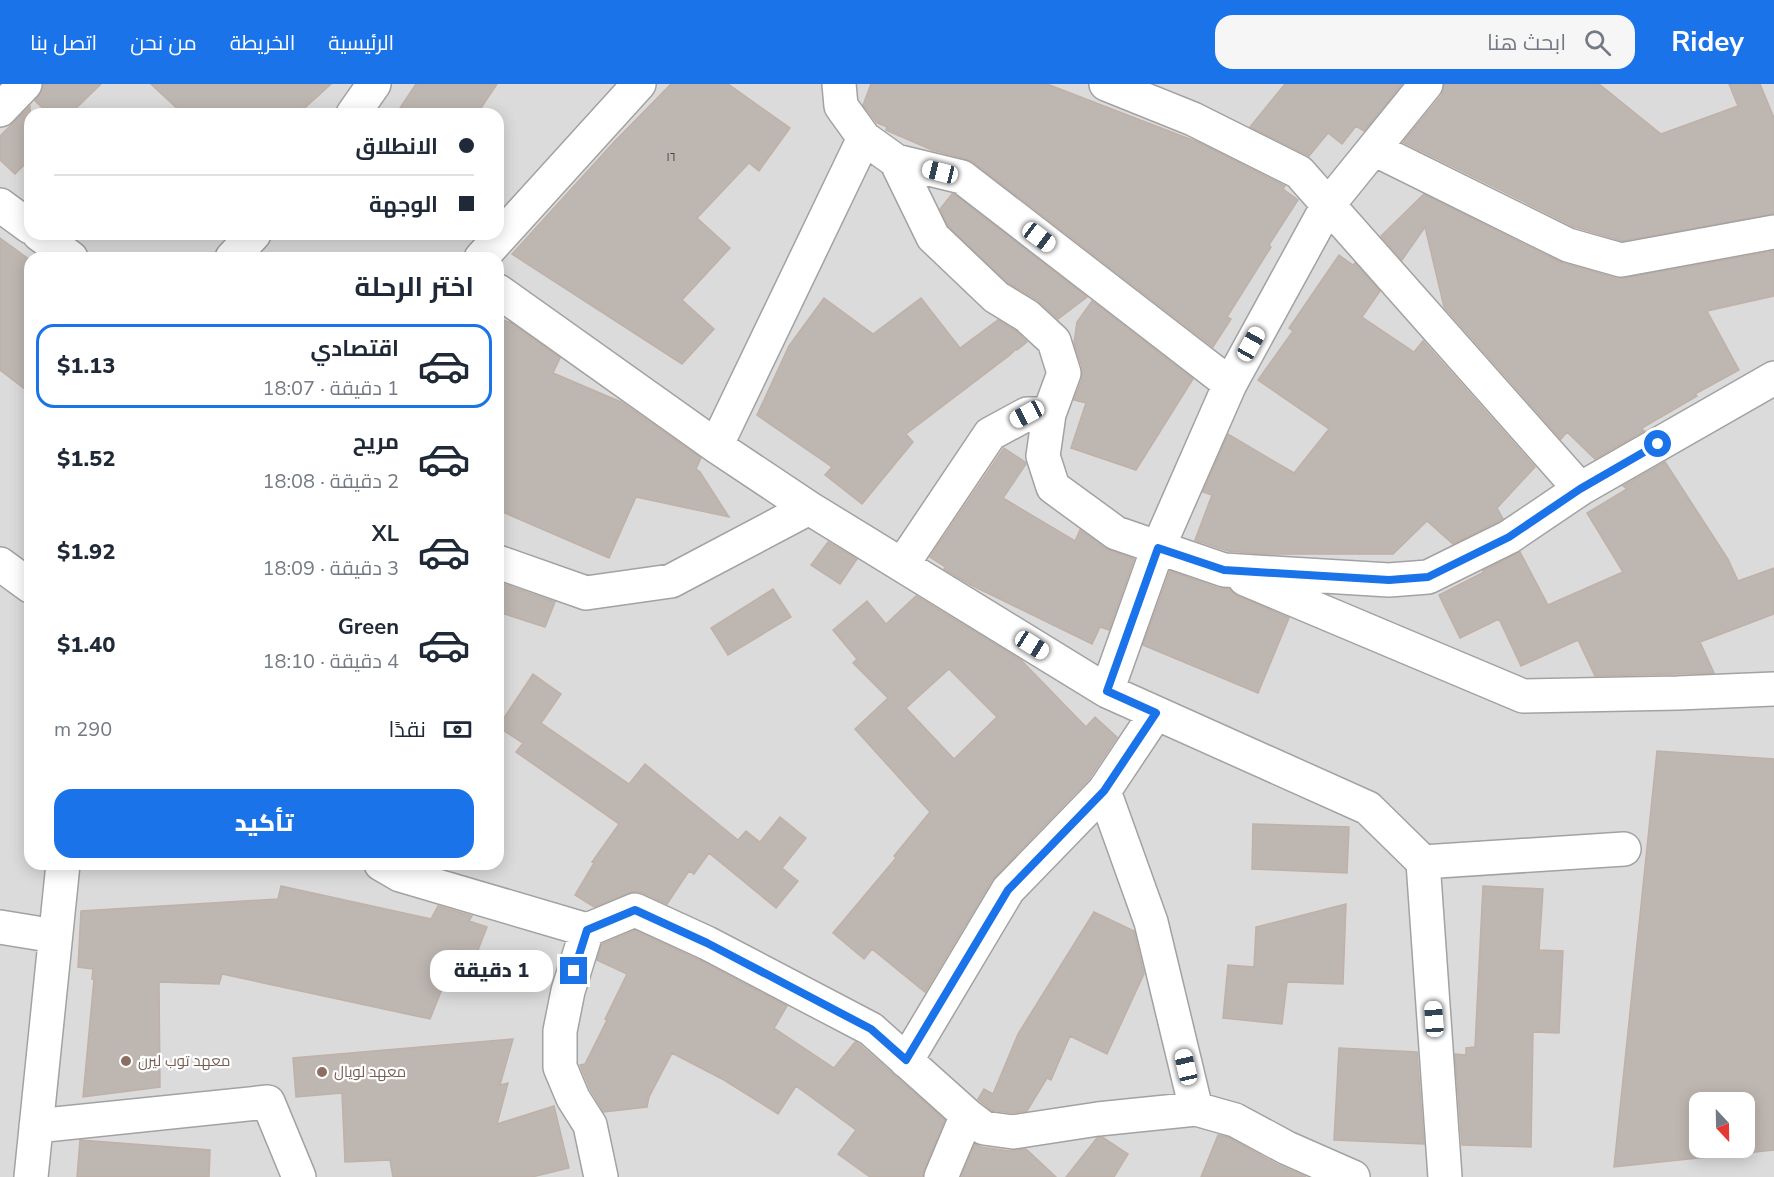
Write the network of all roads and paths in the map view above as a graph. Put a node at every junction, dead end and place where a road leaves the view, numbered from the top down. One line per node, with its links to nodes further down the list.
1 (25, 84): 8 (street)
2 (374, 84): 7 (street)
3 (639, 84): 16 (street)
4 (838, 84): 9 (street)
5 (1106, 84): 13 (street)
6 (1426, 84): 10 (street)
7 (357, 108)
8 (0, 110)
9 (864, 138): 11 (street); 27 (street)
10 (1374, 149): 13 (street); 15 (street)
11 (896, 161): 25 (street); 26 (street)
12 (0, 204): 14 (street)
13 (1328, 206): 25 (street); 28 (street)
14 (24, 222)
15 (1774, 232)
16 (504, 233)
17 (47, 240): 20 (street)
18 (248, 240): 21 (street)
19 (497, 240): 22 (street)
20 (63, 252)
21 (238, 252)
22 (486, 252)
23 (504, 295): 27 (street)
24 (1774, 378): 28 (street)
25 (1230, 384): 30 (street)
26 (1049, 414): 30 (street); 33 (street)
27 (716, 446): 29 (street)
28 (1580, 489): 34 (street)
29 (809, 508): 32 (street); 33 (street)
30 (1158, 548): 34 (street); 37 (street)
31 (0, 564): 35 (street)
32 (504, 564)
33 (902, 565): 37 (street)
34 (1224, 570): 36 (street)
35 (24, 582)
36 (1774, 688)
37 (1107, 691): 38 (street)
38 (1156, 713): 39 (street); 41 (street)
39 (1104, 791): 47 (street); 48 (street)
40 (1624, 849): 41 (street)
41 (1423, 862): 56 (street)
42 (62, 870): 46 (street)
43 (391, 870): 45 (street)
44 (0, 927): 46 (street)
45 (587, 930): 47 (street); 53 (street)
46 (55, 936): 50 (street)
47 (906, 1060): 49 (street)
48 (1196, 1109): 49 (street); 55 (street)
49 (967, 1115): 54 (street)
50 (36, 1126): 51 (street); 52 (street)
51 (31, 1177)
52 (299, 1177)
53 (601, 1177)
54 (941, 1177)
55 (1353, 1177)
56 (1445, 1177)

